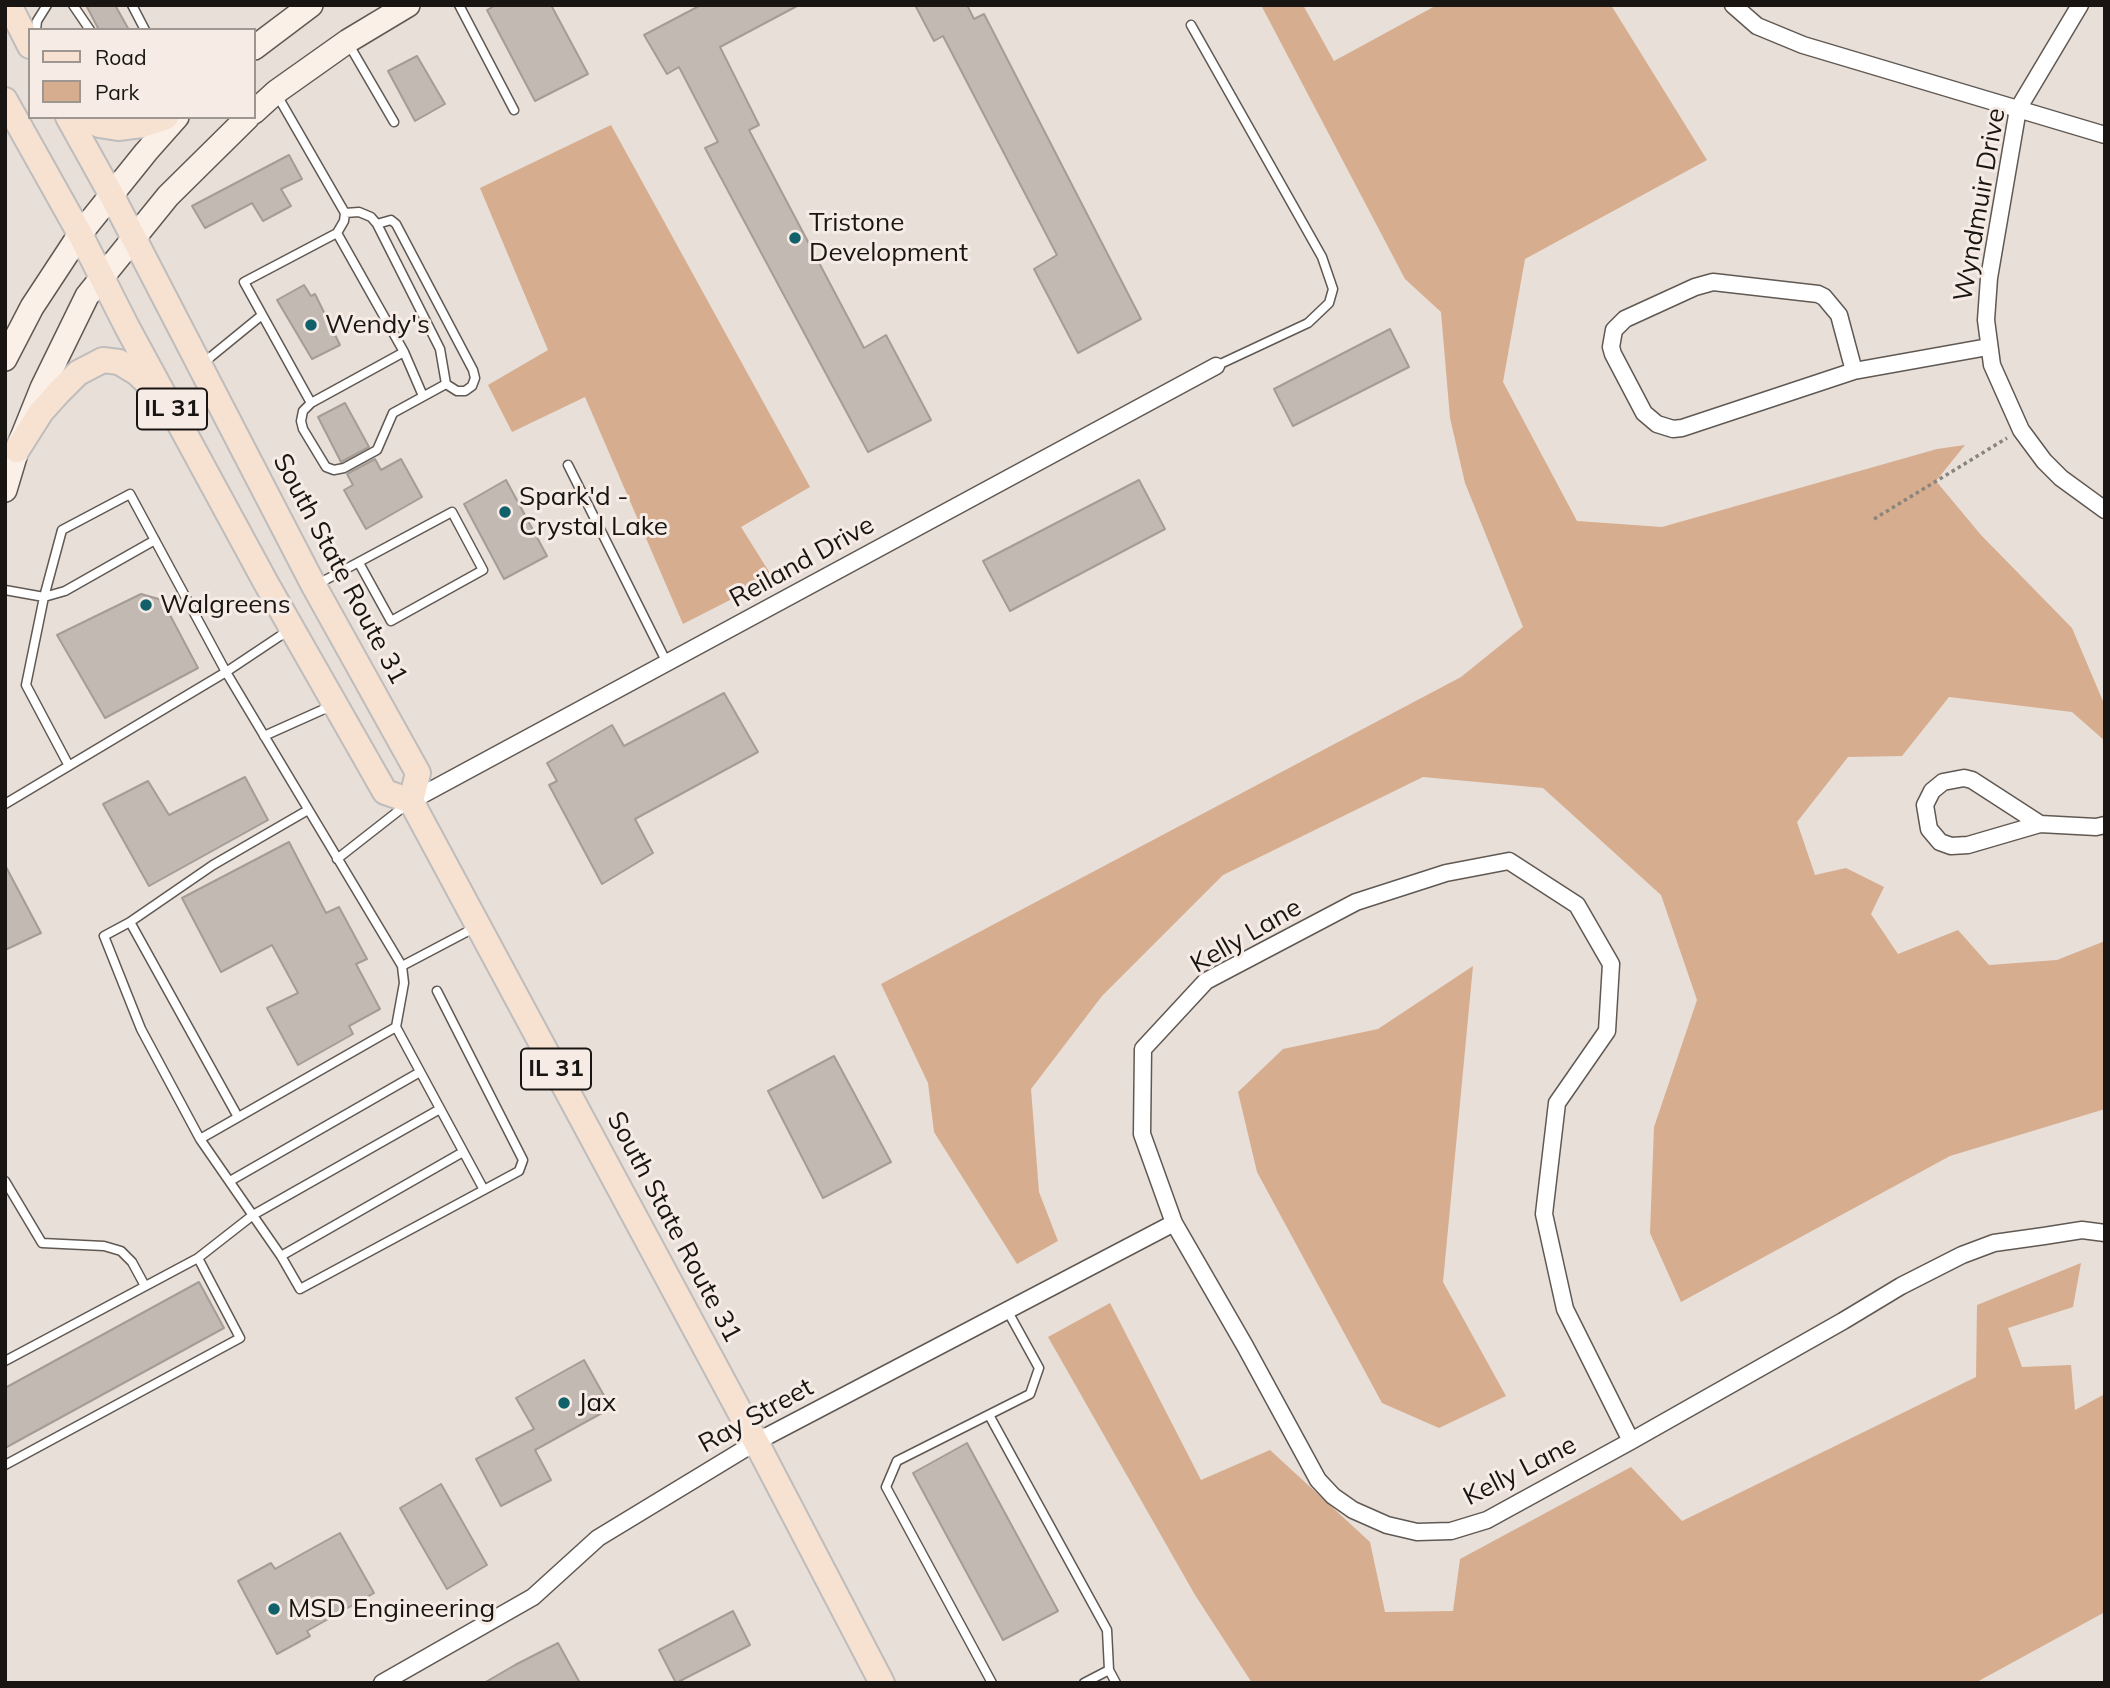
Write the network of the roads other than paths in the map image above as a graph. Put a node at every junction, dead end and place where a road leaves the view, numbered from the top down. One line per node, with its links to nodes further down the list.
1 (9, 5): 15 (main road)
2 (47, 5): 11 (lane)
3 (73, 5): 12 (lane)
4 (132, 5): 13 (lane)
5 (312, 5): 16 (main road)
6 (408, 5): 14 (main road)
7 (459, 5): 20 (lane)
8 (1733, 5): 21 (street)
9 (2080, 5): 21 (street, Wyndmuir Drive)
10 (1191, 25): 40 (lane)
11 (36, 28)
12 (89, 28)
13 (144, 28)
14 (348, 41): 17 (main road); 27 (lane)
15 (28, 42)
16 (256, 47)
17 (276, 92): 19 (main road); 30 (lane)
18 (5, 100): 33 (main road, IL 31)
19 (256, 110)
20 (514, 110)
21 (2018, 110): 28 (street); 37 (street, Wyndmuir Drive)
22 (69, 119): 29 (main road, IL 31)
23 (87, 119): 24 (main road)
24 (160, 119)
25 (175, 119): 29 (main road)
26 (246, 119): 34 (main road)
27 (394, 122)
28 (2105, 135)
29 (112, 196): 33 (main road); 34 (main road, IL 31)
30 (345, 213): 31 (lane); 32 (lane)
31 (377, 224): 43 (lane); 43 (lane)
32 (337, 233): 36 (lane); 38 (lane)
33 (80, 234): 35 (main road, IL 31); 39 (main road)
34 (133, 237): 35 (main road); 41 (main road, IL 31)
35 (101, 277): 46 (main road, IL 31); 47 (main road)
36 (262, 315): 41 (lane); 45 (lane)
37 (1987, 346): 42 (street); 50 (street, Wyndmuir Drive)
38 (404, 352): 44 (lane); 45 (lane)
39 (5, 359)
40 (1216, 366): 57 (street, Reiland Drive)
41 (199, 367): 53 (main road, South State Route 31 / IL 31)
42 (1854, 370): 42 (street)
43 (446, 384): 44 (lane)
44 (423, 396): 45 (lane)
45 (311, 403)
46 (174, 413): 47 (main road); 56 (main road, IL 31)
47 (17, 450): 49 (main road)
48 (568, 465): 57 (lane)
49 (5, 490)
50 (2105, 510)
51 (155, 540): 55 (lane); 55 (lane); 58 (lane)
52 (359, 563): 52 (lane); 53 (lane)
53 (314, 586): 62 (main road, South State Route 31 / IL 31)
54 (5, 590): 55 (lane)
55 (44, 597): 61 (lane)
56 (293, 628): 58 (lane); 59 (main road, IL 31)
57 (667, 663): 62 (street, Reiland Drive)
58 (226, 672): 60 (lane); 61 (lane)
59 (336, 704): 60 (lane); 62 (main road, IL 31)
60 (264, 736): 64 (lane)
61 (69, 766): 63 (lane)
62 (411, 801): 67 (lane); 69 (main road, South State Route 31 / IL 31)
63 (5, 804)
64 (308, 810): 67 (lane); 68 (lane)
65 (2040, 824): 65 (street); 66 (street)
66 (2105, 825)
67 (337, 859): 70 (lane)
68 (130, 922): 75 (lane); 76 (lane)
69 (478, 926): 70 (lane); 91 (main road, South State Route 31 / IL 31)
70 (402, 966): 72 (lane)
71 (438, 991): 80 (lane)
72 (396, 1027): 73 (lane); 75 (lane)
73 (420, 1072): 74 (lane); 79 (lane)
74 (440, 1109): 77 (lane); 81 (lane)
75 (238, 1117): 76 (lane)
76 (200, 1139): 79 (lane)
77 (463, 1152): 80 (lane); 84 (lane)
78 (5, 1181): 86 (lane)
79 (229, 1181): 81 (lane)
80 (484, 1190): 84 (lane)
81 (253, 1215): 84 (lane); 85 (lane)
82 (1174, 1223): 87 (street, Ray Street); 90 (street, Kelly Lane); 90 (street, Kelly Lane)
83 (2105, 1233): 90 (street, Kelly Lane)
84 (281, 1256)
85 (198, 1258): 86 (lane); 92 (lane)
86 (145, 1286): 88 (lane)
87 (1007, 1310): 89 (lane); 91 (street, Ray Street)
88 (5, 1361)
89 (989, 1415): 93 (lane); 96 (lane)
90 (1630, 1441)
91 (756, 1442): 94 (street, Ray Street); 95 (main road, South State Route 31 / IL 31)
92 (5, 1465)
93 (1109, 1670): 97 (lane); 98 (lane)
94 (382, 1683)
95 (882, 1683)
96 (992, 1683)
97 (1084, 1683)
98 (1116, 1683)

